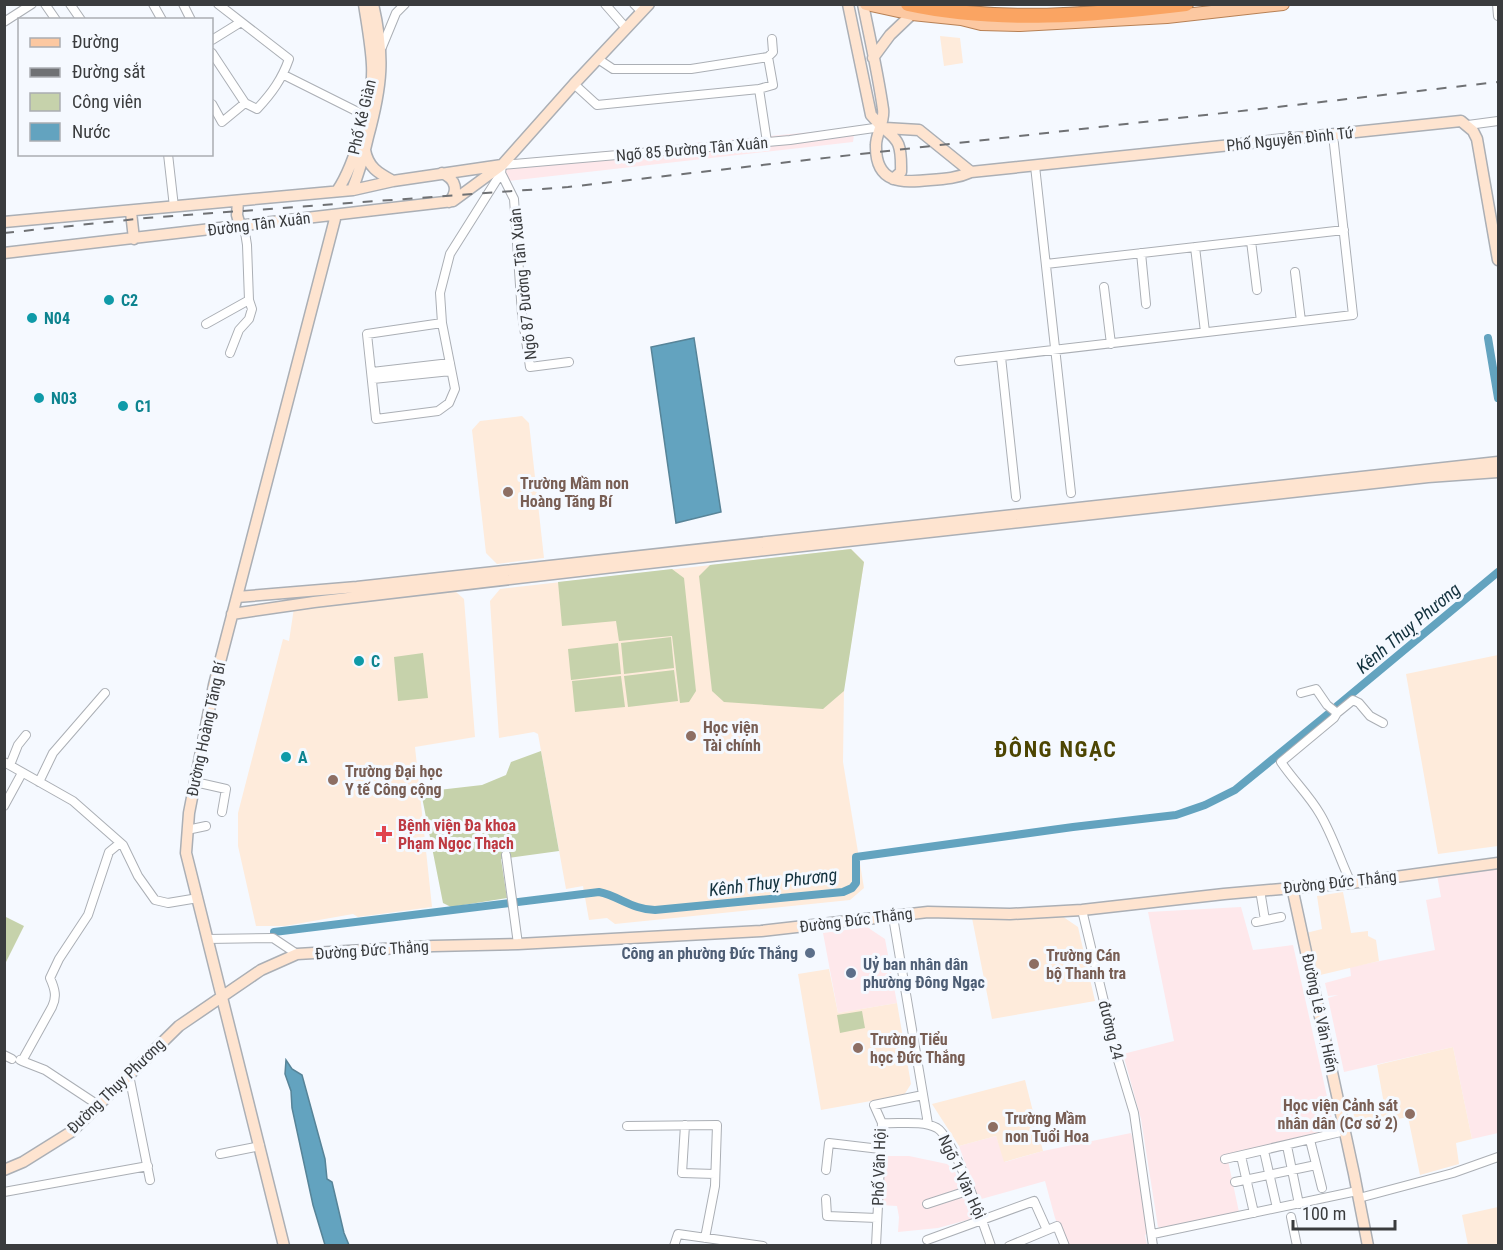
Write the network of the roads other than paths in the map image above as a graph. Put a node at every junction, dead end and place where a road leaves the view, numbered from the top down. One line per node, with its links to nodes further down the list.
1 (32, 4): 25 (street)
2 (45, 4): 20 (street)
3 (70, 4): 21 (street)
4 (153, 4): 22 (street)
5 (183, 4): 23 (street)
6 (218, 4): 26 (street)
7 (363, 4): 28 (street, Phố Kẻ Giàn)
8 (373, 4): 28 (street, Phố Kẻ Giàn)
9 (405, 4): 34 (street)
10 (605, 4): 27 (street)
11 (848, 4): 33 (street)
12 (865, 4): 18 (main road); 32 (street)
13 (1186, 4): 18 (highway)
14 (1224, 4): 24 (main road)
15 (1282, 4): 24 (main road)
16 (1497, 4): 19 (street)
17 (642, 7): 27 (street, Đường Tân Xuân)
18 (910, 9): 24 (main road); 29 (street)
19 (1498, 16)
20 (55, 18)
21 (80, 18)
22 (161, 18)
23 (190, 18)
24 (961, 19)
25 (4, 22)
26 (241, 22): 30 (street); 39 (street)
27 (626, 28): 38 (street, Đường Tân Xuân)
28 (373, 32): 34 (street, Phố Kẻ Giàn); 44 (street, Phố Kẻ Giàn)
29 (890, 35): 32 (street); 37 (street)
30 (213, 39)
31 (772, 39): 36 (street)
32 (870, 39): 33 (street); 37 (street)
33 (856, 41): 47 (street)
34 (380, 52): 50 (street, Phố Kẻ Giàn)
35 (213, 55): 42 (street)
36 (768, 57): 38 (street); 41 (street)
37 (873, 58): 47 (street)
38 (598, 59): 40 (street, Đường Tân Xuân)
39 (284, 75): 42 (street); 44 (street)
40 (574, 84): 41 (street); 53 (street, Đường Tân Xuân)
41 (759, 89): 49 (street)
42 (245, 104): 43 (street)
43 (213, 106)
44 (364, 116): 59 (street, Phố Kẻ Giàn)
45 (1498, 121): 46 (street)
46 (1468, 125): 48 (street, Phố Nguyễn Đình Tứ); 73 (street)
47 (881, 127): 49 (street, Ngõ 85 Đường Tân Xuân); 54 (street); 56 (street); 56 (street)
48 (1333, 135): 52 (street, Phố Nguyễn Đình Tứ); 67 (street)
49 (767, 142): 53 (street, Ngõ 85 Đường Tân Xuân)
50 (365, 150): 57 (street); 58 (street, Phố Kẻ Giàn)
51 (168, 156): 62 (street)
52 (1035, 166): 54 (street, Phố Nguyễn Đình Tứ); 74 (street)
53 (502, 169): 55 (street, Đường Tân Xuân); 61 (street, Đường Tân Xuân); 81 (street); 89 (street, Ngõ 87 Đường Tân Xuân)
54 (971, 172): 56 (street, Phố Nguyễn Đình Tứ)
55 (442, 173): 57 (street, Đường Tân Xuân); 61 (street)
56 (893, 179)
57 (393, 181): 58 (street, Đường Tân Xuân)
58 (352, 190): 59 (street, Đường Tân Xuân)
59 (337, 191): 60 (street, Đường Tân Xuân)
60 (238, 201): 62 (street, Đường Tân Xuân); 66 (street)
61 (448, 202): 64 (street, Đường Tân Xuân)
62 (174, 207): 63 (street, Đường Tân Xuân)
63 (131, 212): 65 (street, Đường Tân Xuân); 68 (street)
64 (336, 214): 66 (street, Đường Tân Xuân); 96 (street, Đường Hoàng Tăng Bí)
65 (4, 222)
66 (242, 226): 68 (street, Đường Tân Xuân); 78 (street)
67 (1344, 230): 69 (street); 80 (street)
68 (134, 239): 71 (street, Đường Tân Xuân)
69 (1251, 241): 70 (street); 77 (street)
70 (1196, 247): 72 (street); 83 (street)
71 (4, 253)
72 (1141, 253): 74 (street); 79 (street)
73 (1498, 260)
74 (1046, 264): 85 (street)
75 (1295, 272): 80 (street)
76 (1104, 287): 84 (street)
77 (1257, 290)
78 (249, 300): 82 (street); 86 (street)
79 (1146, 304)
80 (1300, 321): 83 (street)
81 (442, 322): 90 (street); 91 (street)
82 (206, 324)
83 (1205, 332): 84 (street)
84 (1111, 344): 85 (street)
85 (1055, 350): 87 (street); 94 (street)
86 (230, 353)
87 (1001, 357): 88 (street); 95 (street)
88 (959, 361)
89 (569, 362)
90 (450, 367): 91 (street); 91 (street)
91 (372, 375)
92 (1498, 462): 96 (street)
93 (1498, 471): 97 (street)
94 (1071, 493)
95 (1016, 497)
96 (237, 597): 97 (street, Đường Hoàng Tăng Bí)
97 (232, 614): 106 (street, Đường Hoàng Tăng Bí)
98 (105, 693): 105 (street)
99 (1301, 693): 100 (street)
100 (1331, 709): 101 (street); 114 (street)
101 (1383, 723)
102 (26, 735): 103 (street)
103 (7, 764): 104 (street)
104 (22, 772): 105 (street); 107 (street)
105 (39, 782): 111 (street)
106 (195, 782): 108 (street); 110 (street, Đường Hoàng Tăng Bí)
107 (4, 806)
108 (222, 812)
109 (206, 826): 110 (street)
110 (187, 830): 117 (street, Đường Hoàng Tăng Bí)
111 (120, 843): 117 (street); 127 (street)
112 (506, 855): 124 (street)
113 (1498, 863): 114 (street, Đường Đức Thắng)
114 (1351, 883): 115 (street, Đường Đức Thắng)
115 (1292, 887): 116 (street, Đường Đức Thắng); 135 (street, Đường Lê Văn Hiến)
116 (1260, 890): 118 (street, Đường Đức Thắng); 121 (street)
117 (198, 898): 123 (street, Đường Hoàng Tăng Bí)
118 (1082, 910): 119 (street, Đường Đức Thắng); 168 (street, đường 24)
119 (893, 917): 124 (street, Đường Đức Thắng); 129 (street)
120 (1281, 917): 121 (street)
121 (1265, 920): 122 (street)
122 (1256, 922)
123 (207, 939): 125 (street); 126 (street, Đường Hoàng Tăng Bí)
124 (518, 944): 125 (street, Đường Đức Thắng)
125 (297, 954): 126 (street, Đường Đức Thắng)
126 (223, 995): 128 (street, Đường Thụy Phương); 137 (street, Đường Hoàng Tăng Bí)
127 (16, 1059): 130 (street)
128 (129, 1075): 130 (street, Đường Thụy Phương); 146 (street)
129 (923, 1095): 131 (street, Phố Văn Hội); 133 (street)
130 (98, 1105): 147 (street, Đường Thụy Phương)
131 (882, 1123): 133 (street, Ngõ 1 Văn Hội); 139 (street, Phố Văn Hội)
132 (685, 1125): 134 (street); 150 (street); 150 (street)
133 (928, 1125): 156 (street, Ngõ 1 Văn Hội)
134 (627, 1126)
135 (1345, 1131): 136 (street); 158 (street, Đường Lê Văn Hiến)
136 (1310, 1140): 138 (street); 145 (street)
137 (260, 1146): 141 (street); 173 (street, Đường Hoàng Tăng Bí)
138 (1287, 1146): 140 (street); 149 (street)
139 (880, 1149): 148 (street); 165 (street, Phố Văn Hội)
140 (1264, 1151): 142 (street); 151 (street)
141 (220, 1154)
142 (1241, 1156): 144 (street); 153 (street)
143 (1498, 1157): 158 (street)
144 (1225, 1160)
145 (1316, 1165): 149 (street); 155 (street)
146 (148, 1166): 152 (street); 157 (street)
147 (4, 1170)
148 (826, 1170)
149 (1292, 1170): 151 (street); 161 (street)
150 (715, 1174): 170 (street)
151 (1270, 1175): 153 (street); 162 (street)
152 (150, 1180)
153 (1246, 1180): 154 (street); 163 (street)
154 (1235, 1182)
155 (1322, 1188)
156 (970, 1190): 160 (street); 166 (street, Ngõ 1 Văn Hội)
157 (4, 1192)
158 (1358, 1195): 161 (street); 182 (street, Đường Lê Văn Hiến)
159 (826, 1199): 165 (street)
160 (927, 1204)
161 (1299, 1204): 162 (street)
162 (1277, 1208): 163 (street)
163 (1254, 1213): 168 (street)
164 (1291, 1217): 181 (street)
165 (877, 1218): 176 (street, Phố Văn Hội)
166 (982, 1220): 167 (street); 169 (street); 177 (street, Ngõ 1 Văn Hội)
167 (1047, 1230): 171 (street); 179 (street)
168 (1153, 1234): 180 (street, đường 24)
169 (927, 1240)
170 (709, 1241): 172 (street); 174 (street)
171 (1029, 1242): 178 (street)
172 (746, 1244): 175 (street)
173 (284, 1245)
174 (674, 1245)
175 (763, 1245)
176 (876, 1245)
177 (991, 1245)
178 (1009, 1245)
179 (1065, 1245)
180 (1153, 1245)
181 (1297, 1245)
182 (1368, 1245)

